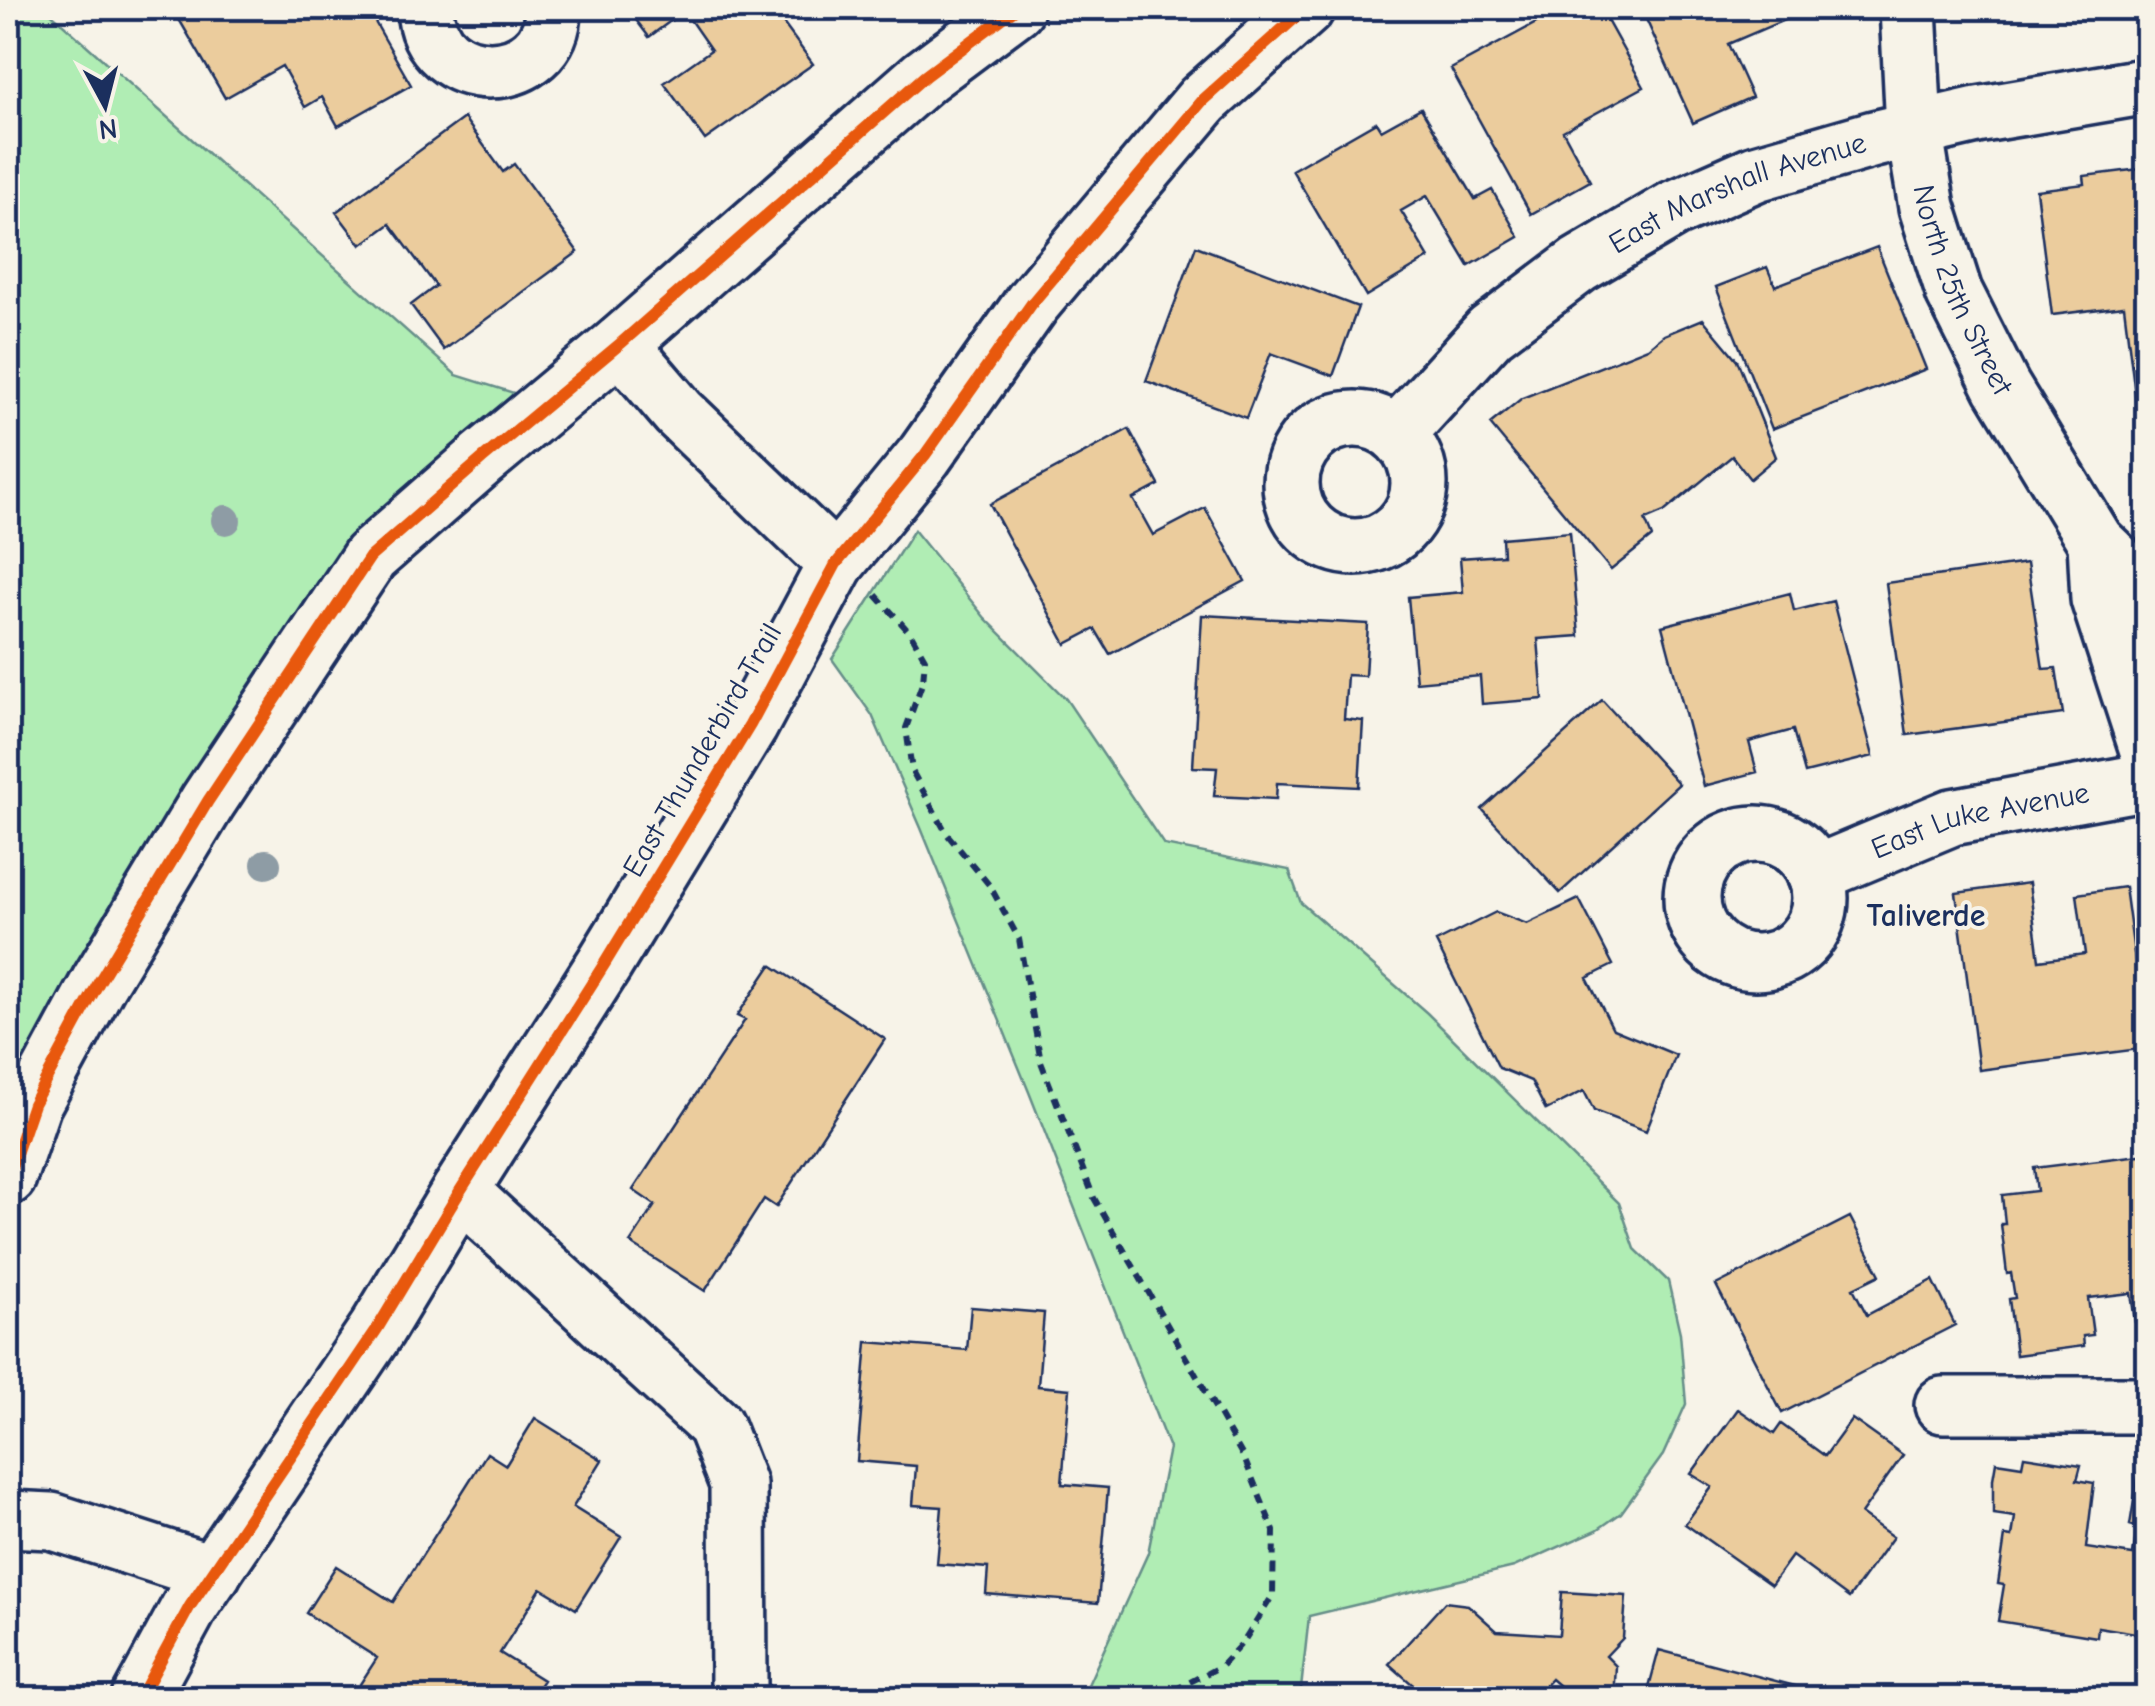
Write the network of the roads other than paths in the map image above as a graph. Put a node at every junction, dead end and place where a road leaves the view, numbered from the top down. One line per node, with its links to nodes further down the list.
1 (425, 8): 2 (street)
2 (553, 8)
3 (1016, 8): 8 (street)
4 (1306, 8): 11 (street, East Thunderbird Trail)
5 (1907, 9): 7 (street, North 25th Street)
6 (2148, 86): 7 (street, East Marshall Avenue)
7 (1914, 128): 9 (street, East Marshall Avenue); 10 (street, North 25th Street)
8 (620, 344): 11 (street); 16 (street)
9 (1397, 434)
10 (2096, 542): 12 (street, North 25th Street); 13 (street, North 25th Street)
11 (836, 564): 18 (street, East Thunderbird Trail)
12 (2148, 600)
13 (2148, 750)
14 (2148, 781): 15 (street, East Luke Avenue)
15 (1815, 874)
16 (20, 1100): 17 (street)
17 (8, 1177)
18 (460, 1191): 22 (street, East Thunderbird Trail); 23 (street)
19 (1943, 1405): 20 (street)
20 (2148, 1405)
21 (8, 1519): 22 (street)
22 (213, 1573): 24 (street, East Thunderbird Trail)
23 (738, 1684)
24 (140, 1698)

